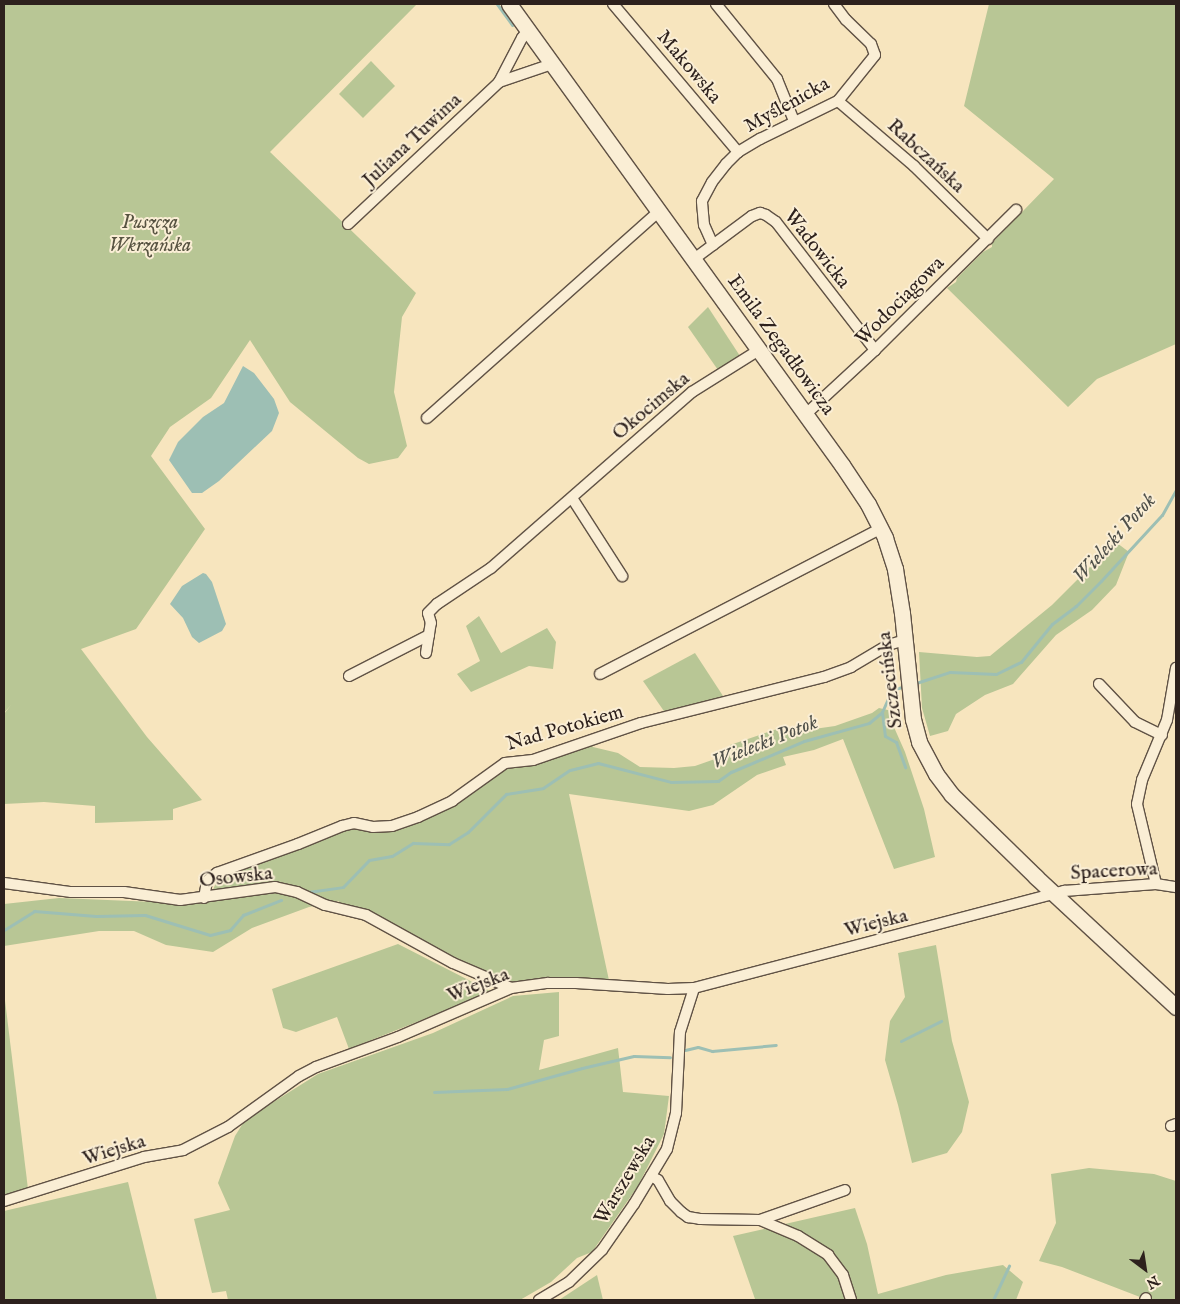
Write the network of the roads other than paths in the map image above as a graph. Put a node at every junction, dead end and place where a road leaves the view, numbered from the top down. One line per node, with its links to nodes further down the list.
1 (509, 4): 5 (main road, Emila Zegadłowicza)
2 (613, 4): 10 (street, Makowska)
3 (716, 4): 9 (street)
4 (834, 4): 8 (street, Myślenicka)
5 (528, 30): 6 (main road, Emila Zegadłowicza); 7 (street, Juliana Tuwima)
6 (552, 64): 7 (street, Juliana Tuwima); 12 (main road, Emila Zegadłowicza)
7 (499, 82): 13 (street, Juliana Tuwima)
8 (838, 100): 9 (street, Myślenicka); 14 (street, Rabczańska)
9 (794, 121): 10 (street, Myślenicka)
10 (738, 152): 15 (street, Myślenicka)
11 (1016, 210): 14 (street, Wodociągowa)
12 (659, 211): 16 (main road, Emila Zegadłowicza); 20 (street)
13 (348, 224)
14 (988, 239): 18 (street, Wodociągowa)
15 (713, 245): 16 (street, Wadowicka); 18 (street, Wadowicka)
16 (694, 259): 17 (main road, Emila Zegadłowicza)
17 (759, 350): 19 (main road, Emila Zegadłowicza); 21 (street, Okocimska)
18 (875, 350): 19 (street, Wodociągowa)
19 (806, 414): 22 (main road, Emila Zegadłowicza)
20 (427, 418)
21 (572, 498): 24 (street); 25 (street, Okocimska)
22 (868, 504): 23 (main road, Szczecińska)
23 (880, 528): 26 (main road, Szczecińska); 29 (street)
24 (622, 576)
25 (429, 635): 27 (street, Okocimska); 30 (street)
26 (905, 640): 36 (main road, Szczecińska); 37 (street, Nad Potokiem)
27 (426, 653)
28 (1176, 668): 32 (street)
29 (600, 674)
30 (349, 676)
31 (1099, 684): 32 (street)
32 (1162, 735): 34 (street)
33 (4, 883): 37 (street, Osowska)
34 (1156, 884): 35 (street, Spacerowa); 36 (street, Spacerowa)
35 (1176, 887)
36 (1059, 892): 39 (street, Wiejska); 40 (main road, Szczecińska); 41 (main road, Szczecińska)
37 (204, 898): 38 (street, Osowska)
38 (511, 988): 39 (street, Wiejska); 44 (street, Wiejska)
39 (694, 988): 42 (street, Warszewska)
40 (1176, 995)
41 (1176, 1007)
42 (651, 1176): 45 (street); 46 (street, Warszewska)
43 (846, 1190): 45 (street)
44 (4, 1201)
45 (760, 1220): 47 (street)
46 (539, 1300)
47 (851, 1300)

